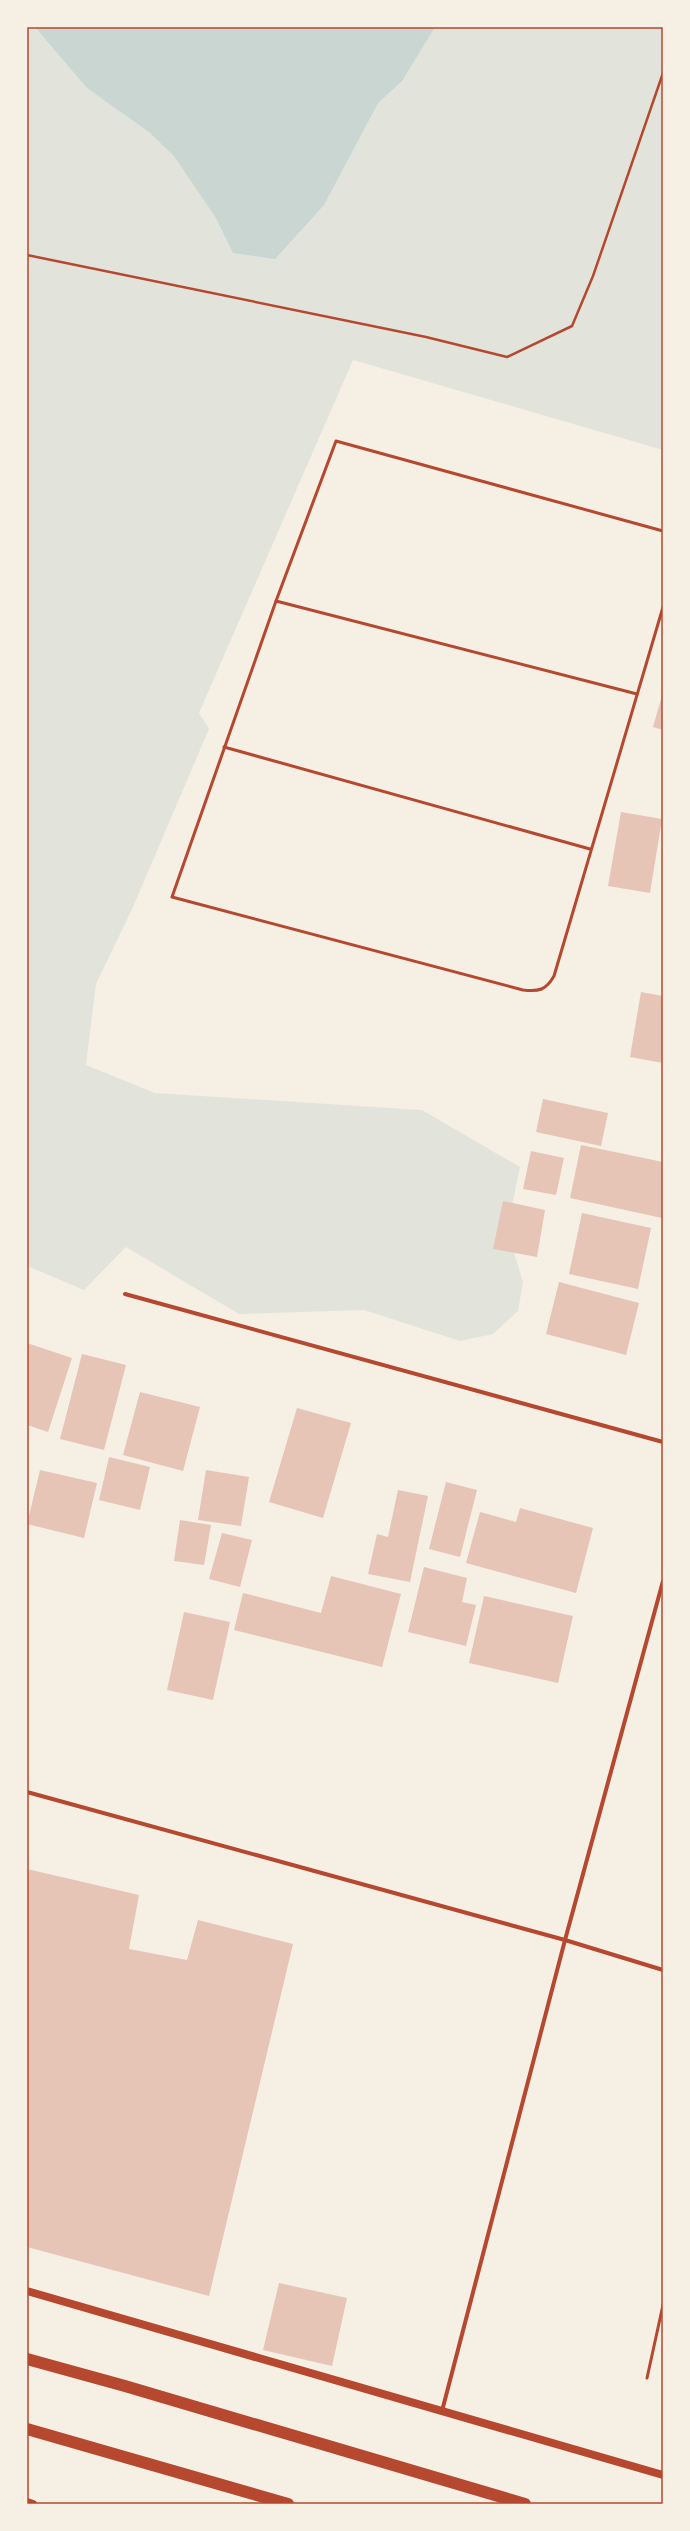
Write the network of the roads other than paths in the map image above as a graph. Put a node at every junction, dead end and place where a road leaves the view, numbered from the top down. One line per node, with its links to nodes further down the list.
1 (663, 531): 2 (lane)
2 (276, 601): 4 (lane); 5 (lane)
3 (663, 607): 4 (lane)
4 (637, 694): 6 (lane)
5 (224, 747): 6 (lane); 6 (lane)
6 (590, 849)
7 (124, 1294): 8 (street)
8 (663, 1442)
9 (663, 1581): 11 (street)
10 (27, 1792): 11 (street)
11 (565, 1940): 12 (street); 17 (street)
12 (663, 1970)
13 (27, 2291): 17 (main road)
14 (663, 2305): 16 (lane)
15 (27, 2359): 23 (highway)
16 (647, 2378)
17 (442, 2411): 19 (main road)
18 (27, 2429): 22 (highway)
19 (663, 2475)
20 (27, 2502): 21 (main road)
21 (33, 2504)
22 (288, 2504)
23 (525, 2504)

